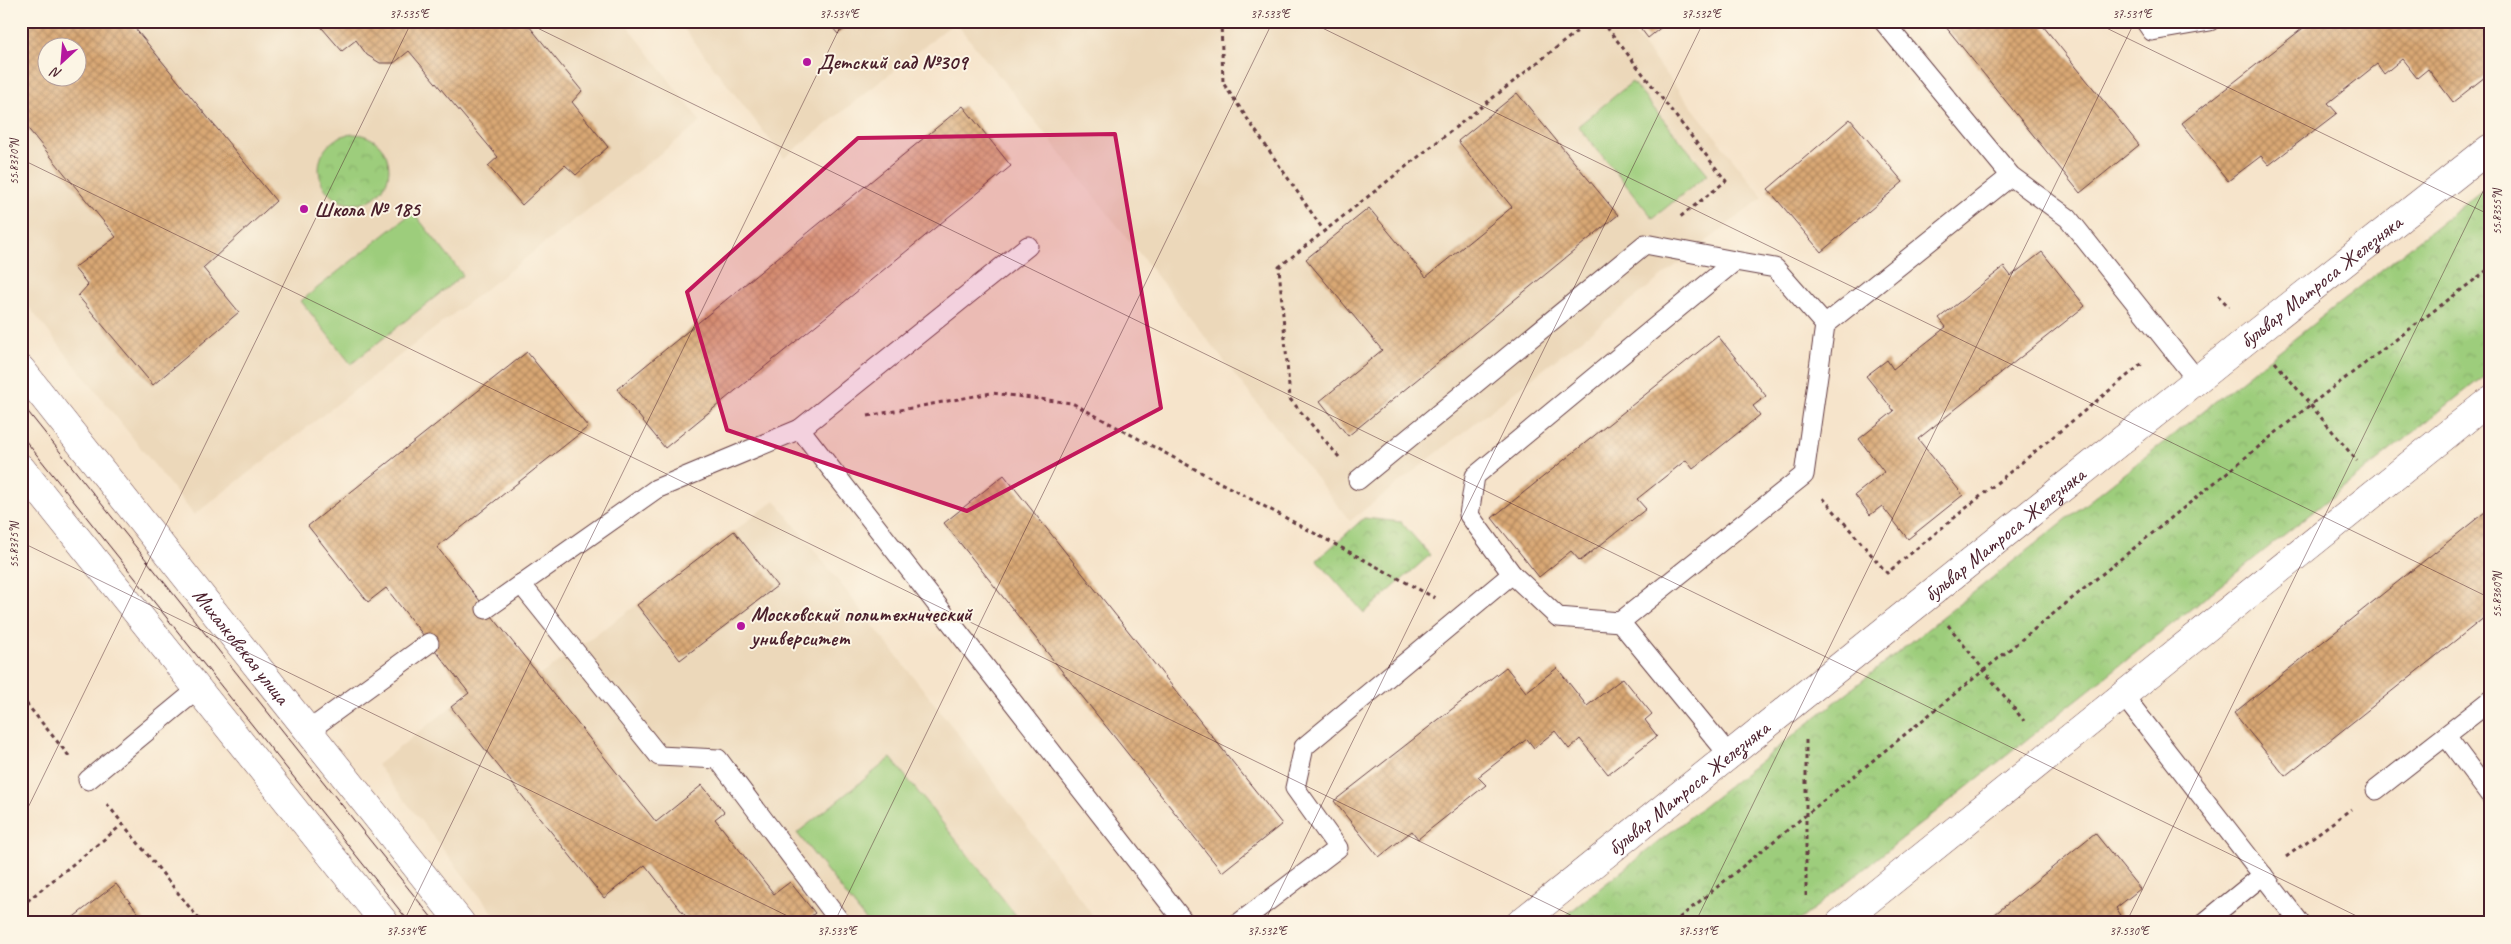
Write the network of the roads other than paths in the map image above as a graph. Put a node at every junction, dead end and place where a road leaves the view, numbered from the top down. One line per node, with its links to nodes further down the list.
1 (1883, 21): 5 (lane)
2 (2145, 21): 3 (lane)
3 (2210, 21)
4 (2490, 148): 10 (street, бульвар Матроса Железняка)
5 (2011, 176): 8 (lane); 10 (lane)
6 (1028, 246): 12 (lane)
7 (1735, 261): 8 (lane); 14 (lane); 15 (lane)
8 (1825, 325): 18 (lane)
9 (21, 369): 23 (street, Михалковская улица)
10 (2197, 380): 25 (street, бульвар Матроса Железняка)
11 (2490, 400): 21 (street)
12 (800, 429): 16 (lane); 33 (lane)
13 (21, 468): 20 (street)
14 (1358, 480)
15 (1512, 574): 18 (lane); 34 (lane)
16 (521, 584): 17 (lane); 32 (lane)
17 (486, 609)
18 (1620, 622): 25 (lane)
19 (429, 643): 23 (lane)
20 (198, 689): 26 (lane); 30 (street)
21 (2123, 695): 29 (lane); 36 (street)
22 (2490, 701): 24 (lane)
23 (308, 731): 31 (street, Михалковская улица)
24 (2446, 736): 27 (lane); 28 (lane)
25 (1729, 755): 35 (street, бульвар Матроса Железняка)
26 (88, 780)
27 (2376, 790)
28 (2490, 795)
29 (2263, 875): 37 (lane); 38 (lane)
30 (385, 923)
31 (461, 923)
32 (841, 923)
33 (1185, 923)
34 (1239, 923)
35 (1520, 923)
36 (1840, 923)
37 (2204, 923)
38 (2300, 923)

